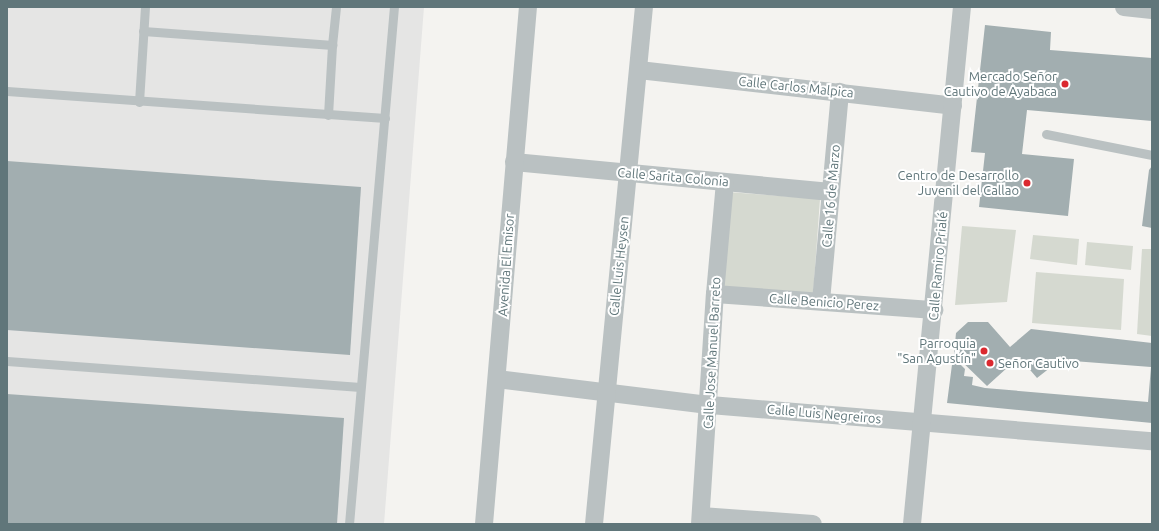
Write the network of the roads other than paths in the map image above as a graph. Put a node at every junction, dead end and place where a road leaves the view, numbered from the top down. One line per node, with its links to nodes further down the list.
1 (145, 7): 9 (lane)
2 (336, 7): 10 (lane)
3 (394, 7): 17 (lane)
4 (528, 7): 20 (street, Avenida El Emisor)
5 (644, 7): 11 (street, Calle Luis Heysen)
6 (962, 7): 15 (street, Calle Ramiro Prialé)
7 (1124, 7): 8 (street)
8 (1152, 10)
9 (143, 31): 10 (lane); 14 (lane)
10 (332, 45): 16 (lane)
11 (639, 70): 13 (street, Calle Carlos Malpica); 21 (street, Calle Luis Heysen)
12 (7, 91): 14 (lane)
13 (840, 92): 15 (street, Calle Carlos Malpica); 23 (street, Calle 16 de Marzo)
14 (139, 102): 16 (lane)
15 (953, 106): 26 (street, Calle Ramiro Prialé)
16 (328, 115): 17 (lane)
17 (385, 118): 29 (lane)
18 (1046, 134): 19 (lane)
19 (1152, 156)
20 (514, 162): 21 (street, Calle Sarita Colonia); 28 (street, Avenida El Emisor)
21 (629, 173): 22 (street, Calle Sarita Colonia); 30 (street, Calle Luis Heysen)
22 (725, 182): 23 (street, Calle Sarita Colonia); 24 (street, Calle Jose Manuel Barreto)
23 (831, 192): 25 (street, Calle 16 de Marzo)
24 (715, 294): 25 (street, Calle Benicio Perez); 31 (street, Calle Jose Manuel Barreto)
25 (821, 301): 26 (street, Calle Benicio Perez)
26 (934, 310): 32 (street, Calle Ramiro Prialé)
27 (7, 361): 29 (lane)
28 (497, 379): 30 (street, Calle Luis Negreiros); 36 (street, Avenida El Emisor)
29 (360, 387): 35 (lane)
30 (605, 393): 31 (street, Calle Luis Negreiros); 37 (street, Calle Luis Heysen)
31 (710, 405): 32 (street, Calle Luis Negreiros); 34 (street, Calle Jose Manuel Barreto)
32 (924, 422): 33 (street, Calle Luis Negreiros); 39 (street, Calle Ramiro Prialé)
33 (1152, 441)
34 (701, 520): 38 (street)
35 (349, 524)
36 (484, 524)
37 (594, 524)
38 (813, 524)
39 (912, 524)

